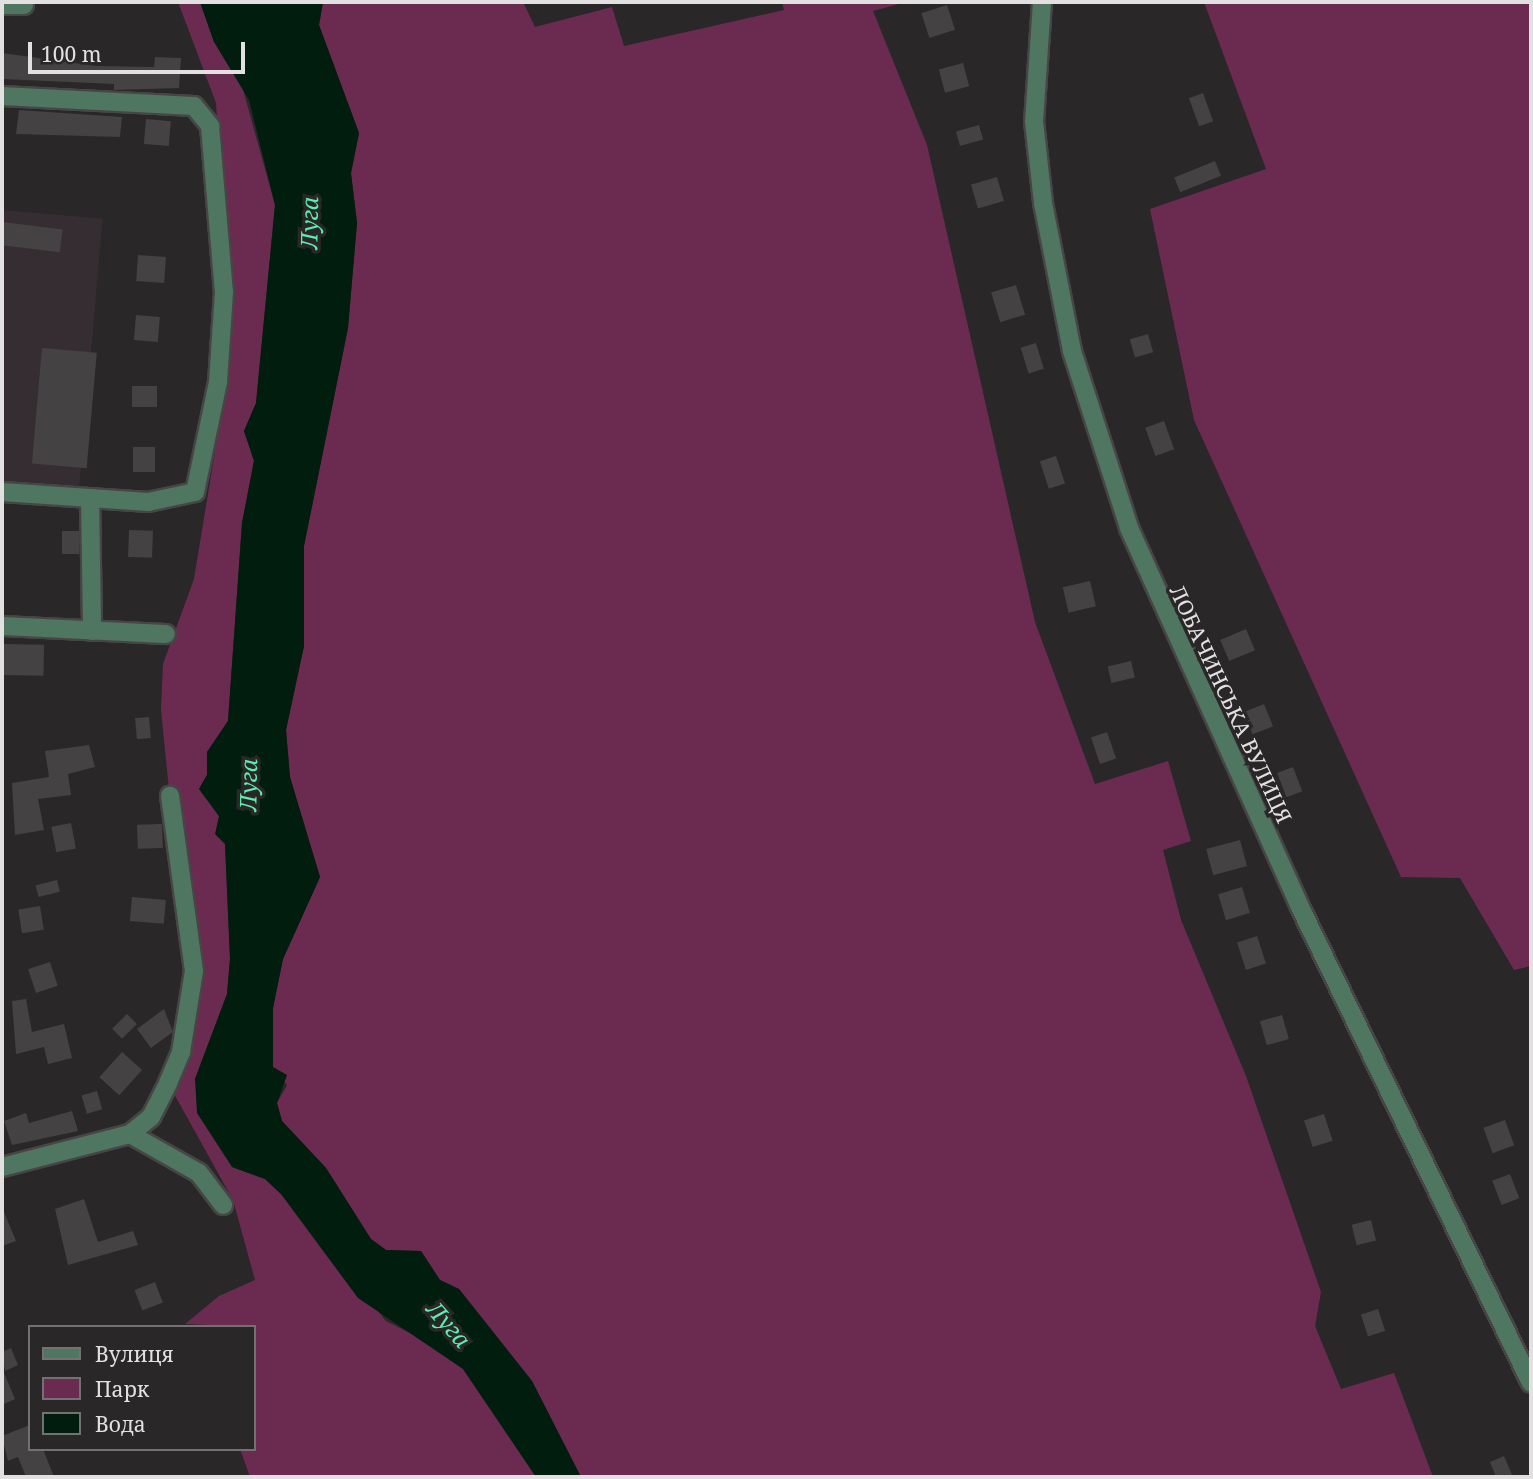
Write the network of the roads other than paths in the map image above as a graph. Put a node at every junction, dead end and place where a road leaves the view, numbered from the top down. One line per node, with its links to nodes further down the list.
1 (1042, 2): 14 (street, ЛОБАЧИНСЬКА ВУЛИЦЯ)
2 (2, 5): 3 (street)
3 (24, 5)
4 (2, 96): 6 (street)
5 (2, 492): 6 (street)
6 (90, 498): 8 (street)
7 (2, 626): 8 (street)
8 (92, 631): 9 (street)
9 (166, 634)
10 (170, 796): 11 (street)
11 (130, 1134): 12 (street); 13 (street)
12 (2, 1167)
13 (223, 1205)
14 (1531, 1382)

